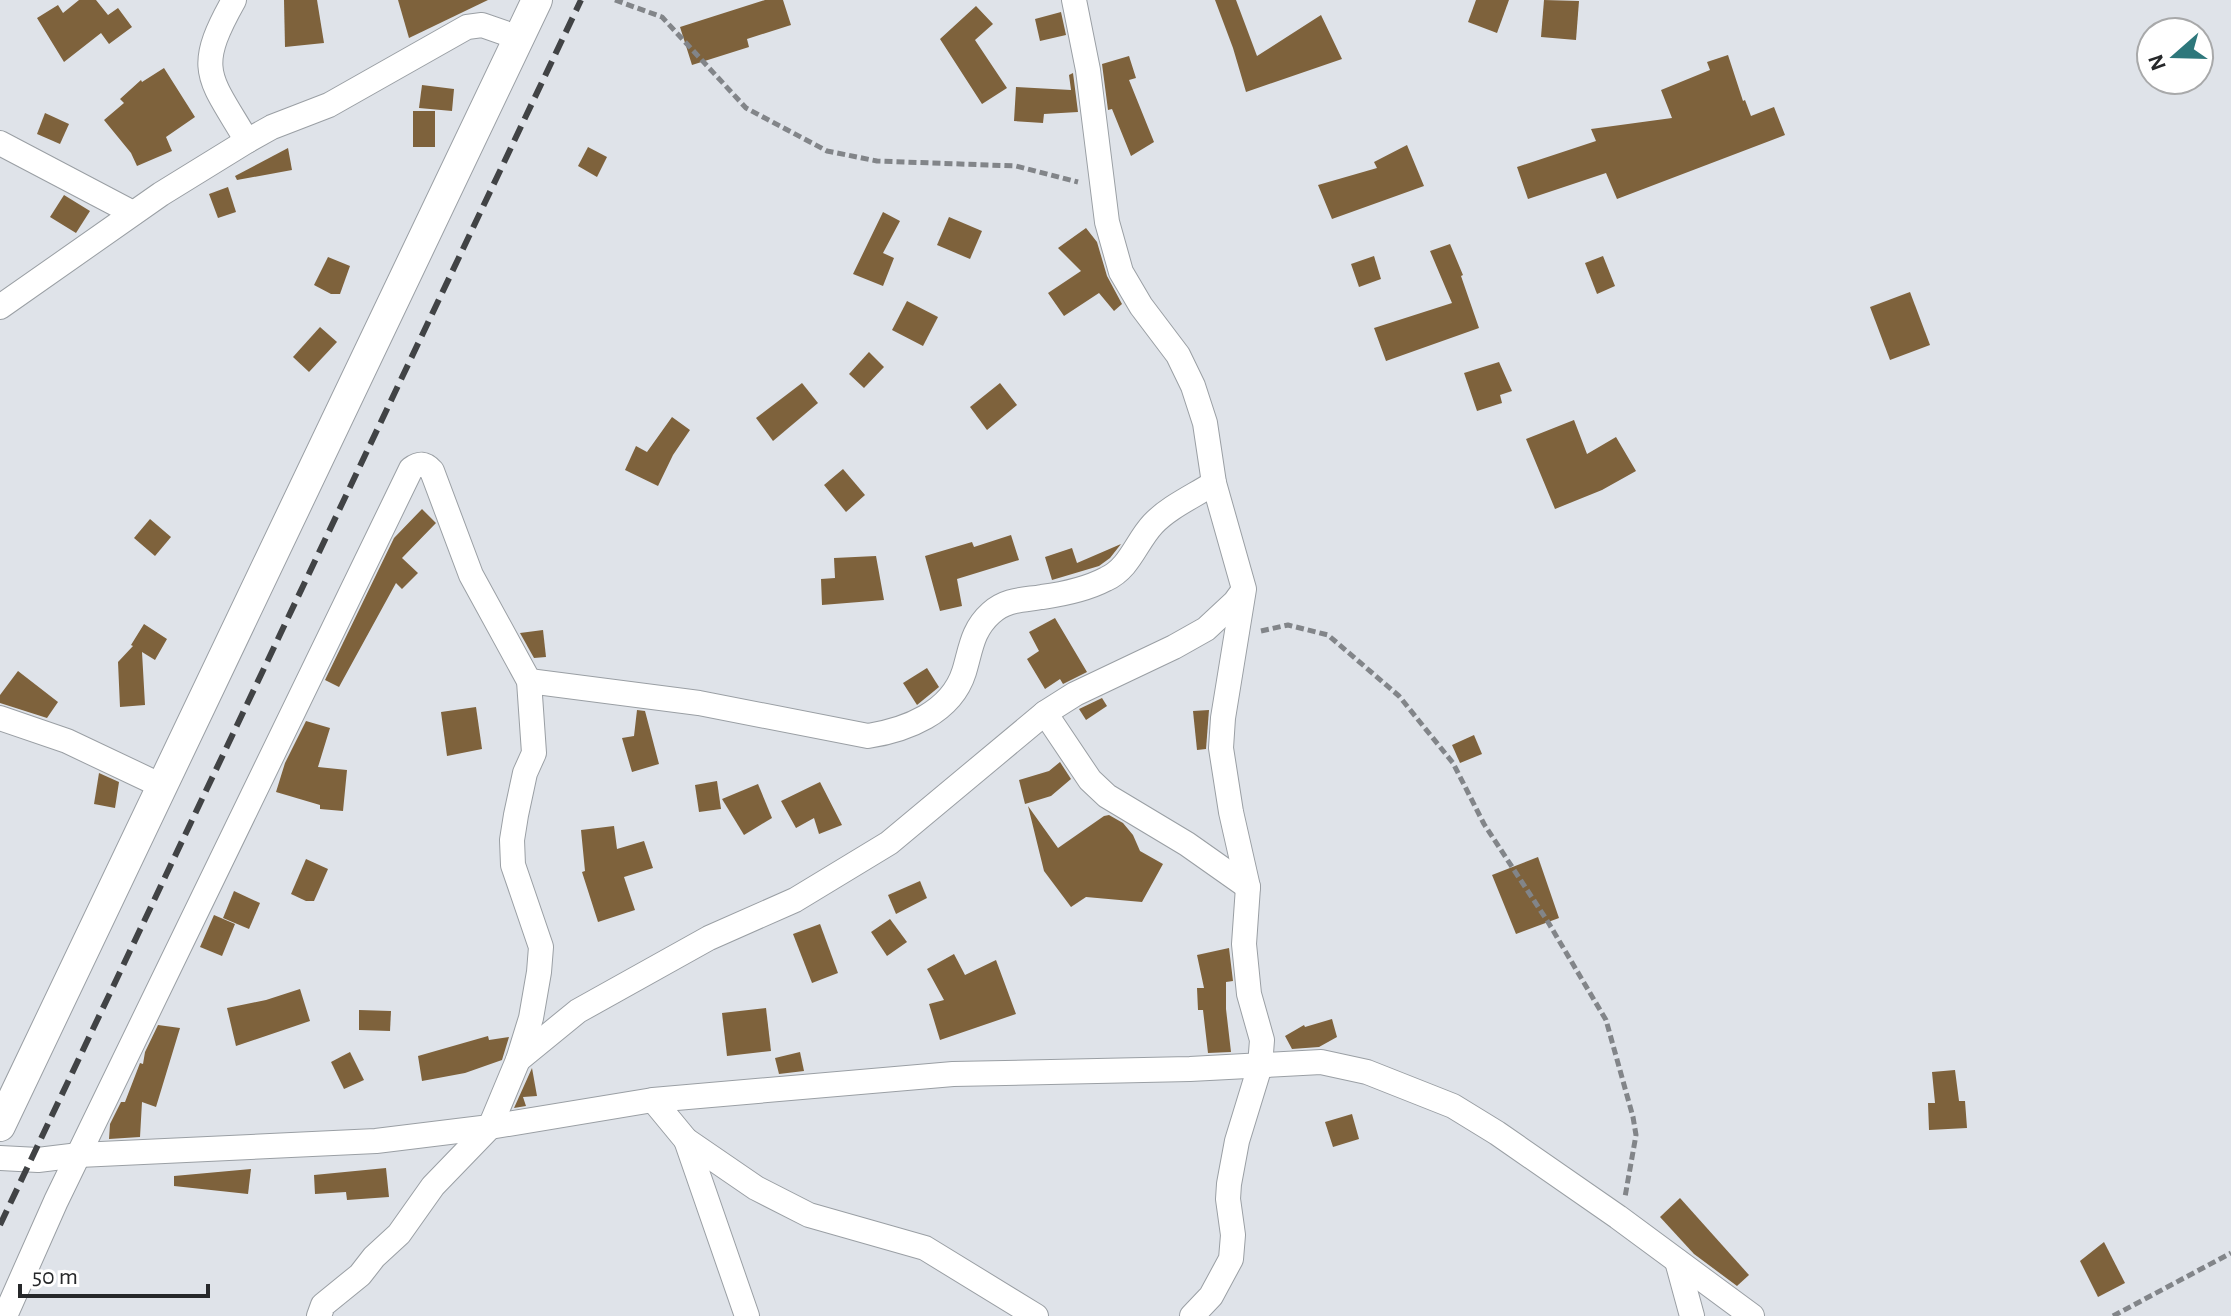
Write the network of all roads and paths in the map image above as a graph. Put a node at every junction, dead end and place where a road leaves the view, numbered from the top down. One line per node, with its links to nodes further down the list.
1 (234, 0): 6 (street)
2 (537, 0): 5 (street)
3 (615, 0): 8 (path)
4 (1074, 0): 8 (street)
5 (519, 38): 6 (street); 17 (street)
6 (247, 141): 9 (street)
7 (0, 143): 9 (street)
8 (1102, 188): 11 (street)
9 (133, 213): 10 (street)
10 (0, 307)
11 (1214, 483): 12 (street); 14 (street)
12 (1244, 589): 13 (street); 15 (street)
13 (1236, 636): 18 (street); 27 (path)
14 (529, 681): 19 (street); 25 (street)
15 (1045, 713): 18 (street); 19 (street)
16 (0, 718): 17 (street)
17 (164, 787): 22 (street)
18 (1248, 887): 20 (street)
19 (518, 1060): 23 (street)
20 (1260, 1066): 21 (street); 27 (street); 34 (street)
21 (653, 1100): 23 (street); 24 (street)
22 (0, 1126)
23 (490, 1127): 25 (street); 31 (street)
24 (686, 1140): 32 (street); 33 (street)
25 (79, 1155): 26 (street); 30 (street)
26 (0, 1158)
27 (1618, 1217): 29 (street)
28 (2231, 1253): 37 (path)
29 (1677, 1261): 35 (street); 36 (street)
30 (5, 1316)
31 (319, 1316)
32 (747, 1316)
33 (1036, 1316)
34 (1192, 1316)
35 (1692, 1316)
36 (1752, 1316)
37 (2113, 1316)

